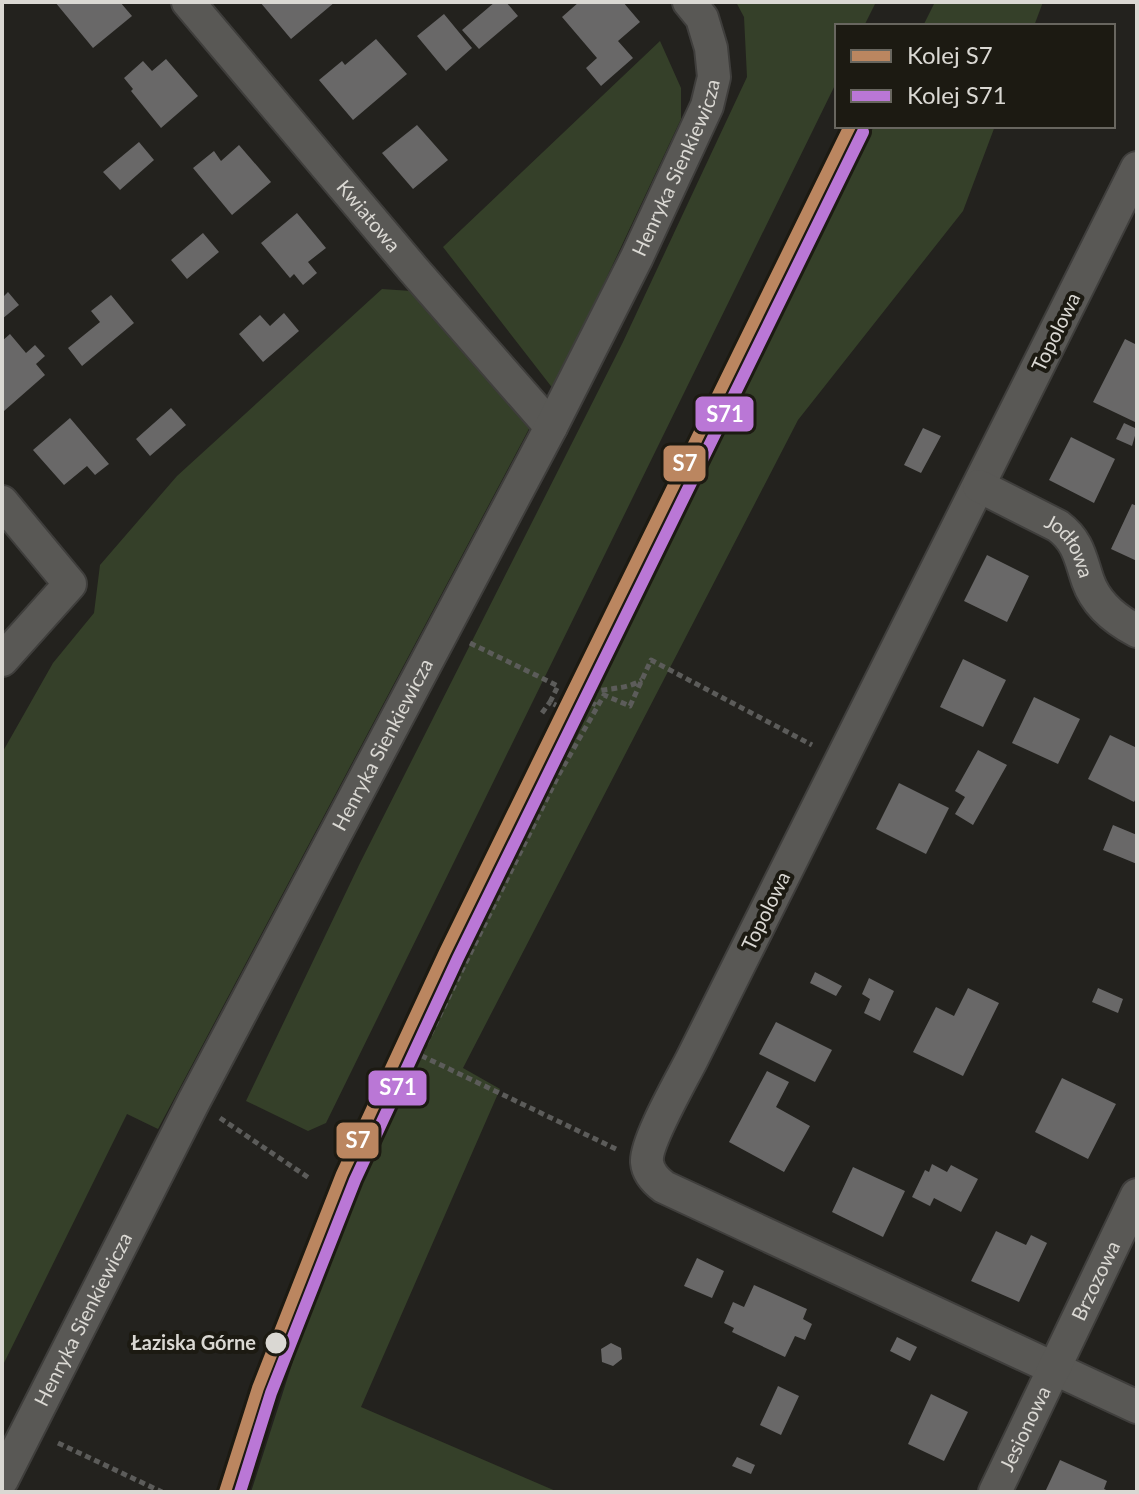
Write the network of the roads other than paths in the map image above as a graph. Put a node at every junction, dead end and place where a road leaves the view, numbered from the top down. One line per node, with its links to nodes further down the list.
1 (188, 2): 4 (street, Kwiatowa)
2 (689, 2): 4 (street, Henryka Sienkiewicza)
3 (1137, 168): 5 (street, Topolowa)
4 (551, 427): 12 (street, Henryka Sienkiewicza)
5 (979, 486): 7 (street, Jodłowa); 10 (street, Topolowa)
6 (2, 502): 8 (street)
7 (1137, 631)
8 (2, 660)
9 (1137, 1195): 10 (street, Brzozowa)
10 (1053, 1367): 11 (street); 13 (street, Jesionowa)
11 (1137, 1407)
12 (2, 1480)
13 (995, 1492)

